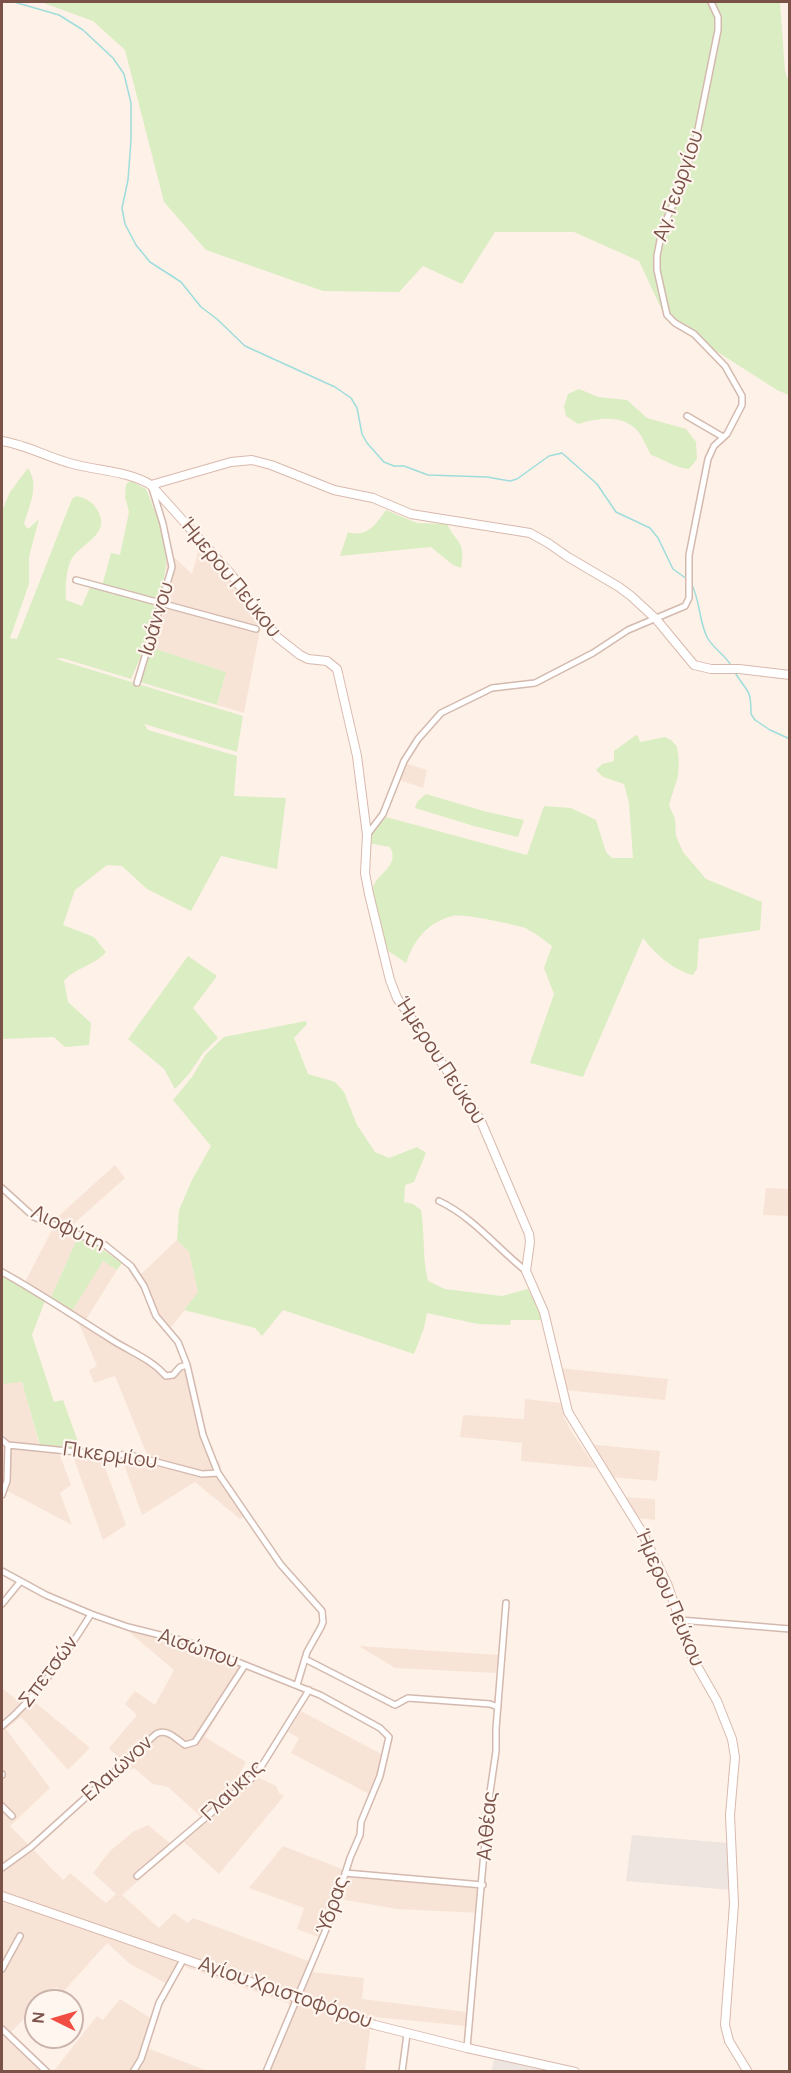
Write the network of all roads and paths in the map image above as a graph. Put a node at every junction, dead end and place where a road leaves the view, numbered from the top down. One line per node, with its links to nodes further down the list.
1 (711, 2): 3 (street, Αγ. Γεωργίου)
2 (687, 416): 3 (street)
3 (723, 436): 8 (street, Αγ. Γεωργίου)
4 (2, 441): 5 (street, Ήμερου Πεύκου)
5 (150, 485): 7 (street, Ιωάννου); 8 (street); 12 (street, Ήμερου Πεύκου)
6 (76, 580): 7 (street)
7 (161, 603): 9 (street); 11 (street, Ιωάννου)
8 (656, 619): 10 (street); 12 (street)
9 (256, 629)
10 (789, 675)
11 (138, 683)
12 (367, 835): 15 (street, Ήμερου Πεύκου)
13 (2, 1188): 17 (street, Λιοφύτη)
14 (439, 1201): 15 (street)
15 (526, 1271): 27 (street, Ήμερου Πεύκου)
16 (2, 1272): 17 (street)
17 (187, 1365): 20 (street, Λιοφύτη)
18 (2, 1440): 19 (street)
19 (8, 1445): 20 (street, Πικερμίου); 21 (street)
20 (218, 1473): 29 (street, Λιοφύτη)
21 (2, 1495)
22 (2, 1571): 23 (street, Αισώπου)
23 (20, 1582): 25 (street); 26 (street, Αισώπου)
24 (506, 1603): 33 (street, Αλθέας)
25 (2, 1604)
26 (91, 1614): 30 (street, Αισώπου); 34 (street, Σπετσών)
27 (680, 1620): 28 (street); 57 (street, Ήμερου Πεύκου)
28 (789, 1629)
29 (305, 1659): 31 (street, Λιοφύτη); 33 (street)
30 (245, 1665): 31 (street, Αισώπου); 38 (street, Ελαιώνον)
31 (297, 1685): 32 (street, Αισώπου)
32 (309, 1690): 35 (street, Αισώπου); 40 (street, Γλαύκης)
33 (498, 1707): 41 (street, Αλθέας)
34 (2, 1726)
35 (389, 1737): 39 (street, Ύδρας)
36 (2, 1806): 37 (street)
37 (12, 1816)
38 (2, 1869)
39 (345, 1873): 41 (street); 46 (street, Ύδρας)
40 (137, 1876)
41 (483, 1885): 49 (street, Αλθέας)
42 (2, 1896): 44 (street, Αγίου Χριστοφόρου)
43 (20, 1936): 45 (street)
44 (184, 1958): 46 (street, Αγίου Χριστοφόρου); 53 (street)
45 (2, 1969)
46 (296, 1998): 48 (street, Αγίου Χριστοφόρου); 54 (street, Ύδρας)
47 (2, 2029): 52 (street)
48 (407, 2034): 49 (street, Αγίου Χριστοφόρου); 55 (street)
49 (467, 2048): 50 (street, Αγίου Χριστοφόρου)
50 (544, 2068): 51 (street, Αγίου Χριστοφόρου)
51 (561, 2070): 56 (street, Αγίου Χριστοφόρου)
52 (47, 2072)
53 (133, 2072)
54 (266, 2072)
55 (402, 2072)
56 (575, 2072)
57 (748, 2072)

